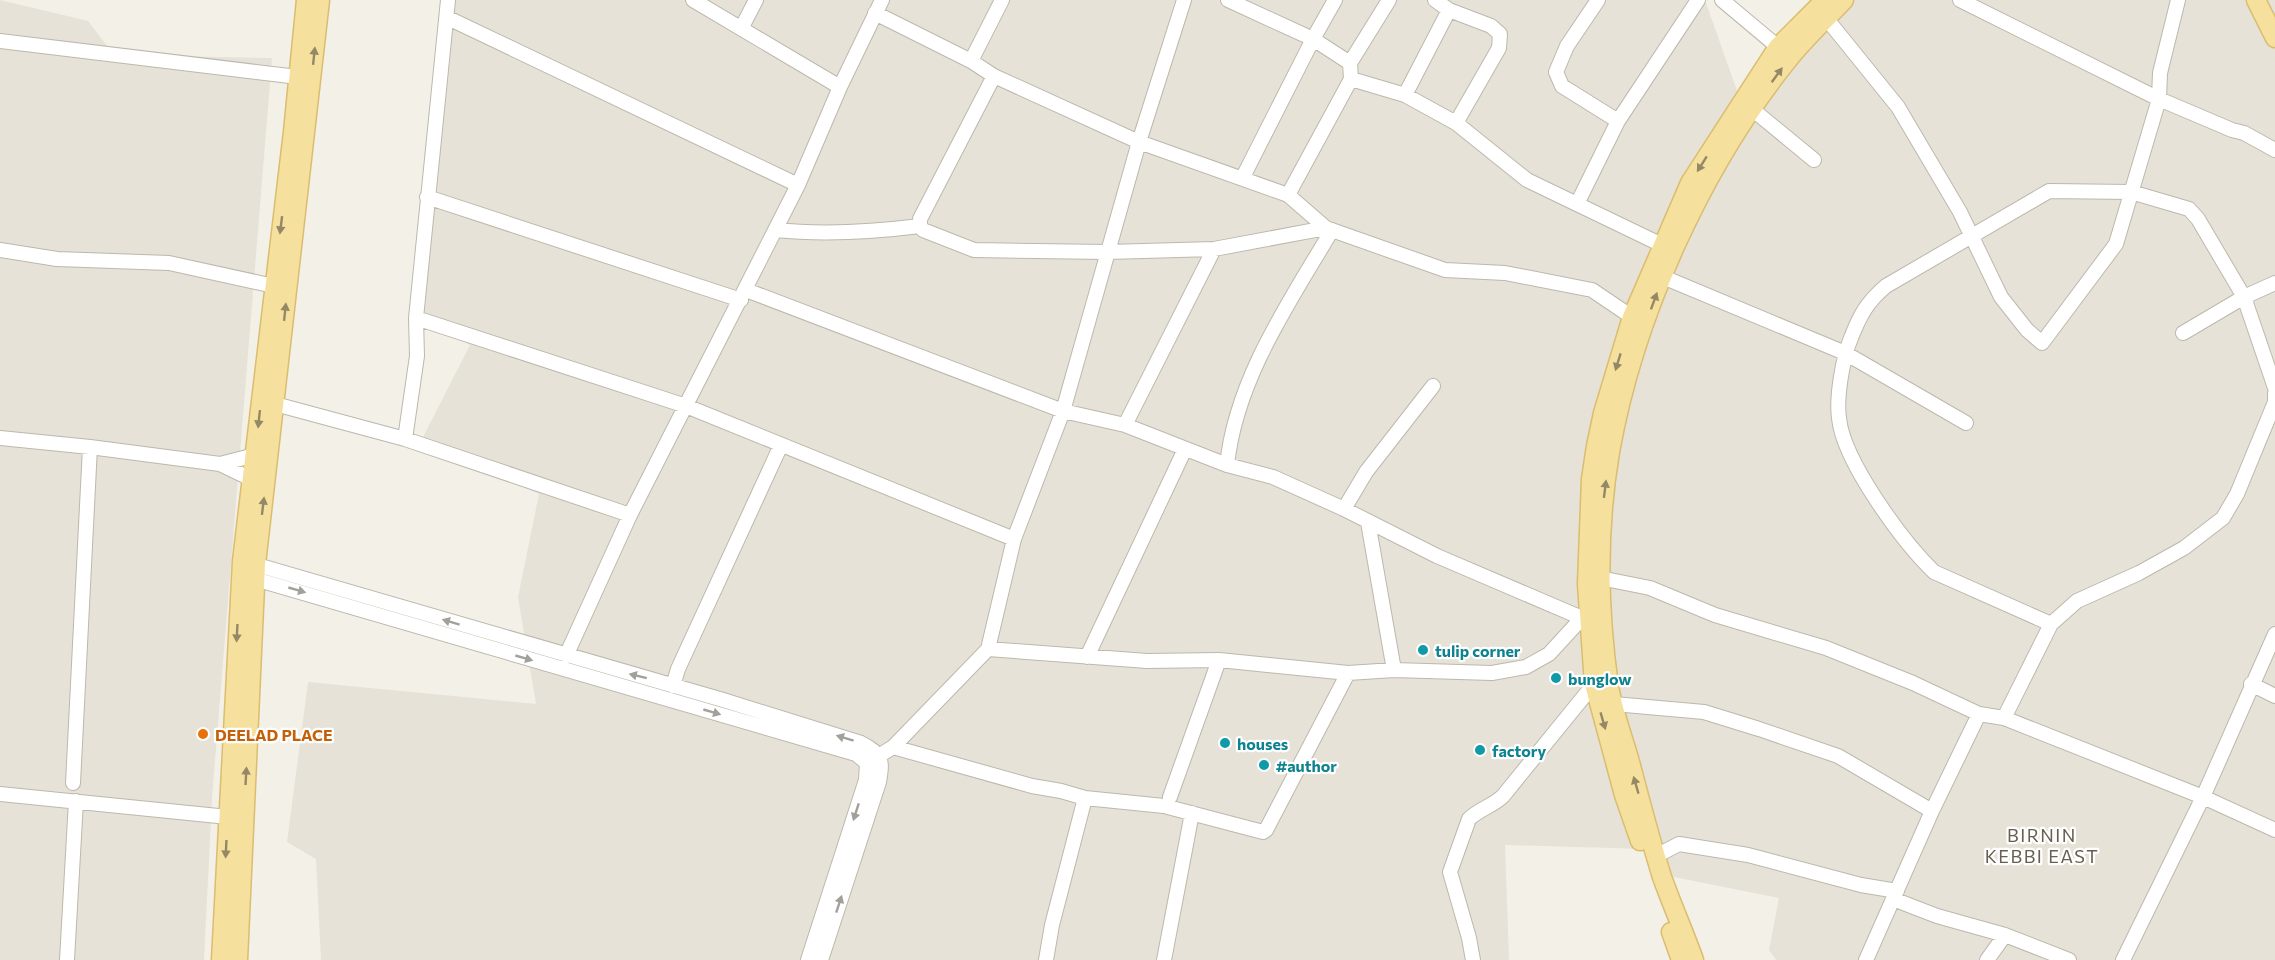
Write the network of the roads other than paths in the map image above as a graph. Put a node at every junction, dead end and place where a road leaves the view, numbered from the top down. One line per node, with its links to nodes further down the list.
1 (306, 0): 35 (main road)
2 (320, 0): 72 (main road, one-way to 2)
3 (448, 0): 25 (street)
4 (693, 0): 27 (street)
5 (756, 0): 27 (street)
6 (882, 0): 23 (street)
7 (1002, 0): 32 (street)
8 (1184, 0): 43 (street)
9 (1228, 0): 29 (street)
10 (1335, 0): 29 (street)
11 (1389, 0): 33 (street)
12 (1435, 0): 22 (street)
13 (1598, 0): 41 (street)
14 (1698, 0): 41 (street)
15 (1722, 0): 31 (street)
16 (1825, 0): 31 (main road)
17 (1844, 0): 26 (main road)
18 (1960, 0): 39 (street)
19 (2178, 0): 39 (street)
20 (2256, 0): 28 (main road)
21 (2267, 0): 24 (main road)
22 (1449, 10): 38 (street); 42 (street)
23 (875, 13): 32 (street); 37 (street)
24 (2275, 15)
25 (448, 18): 47 (street); 50 (street)
26 (1826, 18): 40 (main road, one-way to 26); 55 (street)
27 (742, 27): 37 (street)
28 (2275, 38)
29 (1313, 39): 33 (street); 46 (street)
30 (0, 41): 35 (street)
31 (1778, 47): 56 (main road, one-way to 56)
32 (971, 61): 34 (street)
33 (1350, 63): 36 (street)
34 (994, 76): 43 (street); 52 (street)
35 (298, 77): 62 (main road, one-way to 62)
36 (1351, 79): 38 (street); 49 (street)
37 (840, 87): 47 (street)
38 (1405, 95): 42 (street)
39 (2159, 99): 44 (street); 48 (street)
40 (1752, 109): 45 (street); 60 (main road)
41 (1618, 121): 51 (street)
42 (1456, 123): 51 (street)
43 (1139, 141): 46 (street); 59 (street)
44 (2275, 150)
45 (1814, 160)
46 (1243, 177): 49 (street)
47 (798, 185): 54 (street)
48 (2131, 192): 55 (street); 55 (street); 64 (street)
49 (1288, 195): 53 (street)
50 (427, 197): 63 (street); 66 (street)
51 (1577, 204): 56 (street)
52 (920, 226): 54 (street); 59 (street)
53 (1329, 229): 57 (street); 65 (street); 84 (street)
54 (776, 230): 63 (street)
55 (1971, 236): 68 (street)
56 (1662, 245): 65 (main road)
57 (1214, 249): 59 (street); 76 (street)
58 (0, 250): 62 (street)
59 (1108, 252): 74 (street)
60 (1663, 277): 68 (street); 91 (main road, one-way to 60)
61 (2275, 283): 64 (street)
62 (274, 286): 82 (main road, one-way to 82)
63 (743, 295): 73 (street); 74 (street)
64 (2244, 297): 67 (street); 70 (street)
65 (1632, 317): 92 (main road, one-way to 92)
66 (416, 318): 73 (street); 78 (street)
67 (2183, 333)
68 (1845, 353): 75 (street); 93 (street)
69 (1433, 386): 86 (street)
70 (2275, 387)
71 (2275, 393): 93 (street)
72 (275, 404): 78 (street); 90 (main road, one-way to 72)
73 (686, 406): 79 (street); 87 (street)
74 (1063, 411): 76 (street); 89 (street)
75 (1966, 423)
76 (1125, 425): 81 (street)
77 (0, 438): 80 (street)
78 (405, 439): 87 (street)
79 (781, 445): 89 (street); 104 (street)
80 (90, 447): 83 (street); 112 (street)
81 (1185, 449): 84 (street); 97 (street)
82 (255, 455): 83 (street); 85 (main road)
83 (220, 464): 85 (street)
84 (1227, 465): 86 (street)
85 (251, 479): 90 (main road)
86 (1344, 509): 88 (street)
87 (630, 515): 96 (street)
88 (1368, 522): 92 (street); 99 (street)
89 (1014, 539): 95 (street)
90 (249, 570): 96 (street, one-way to 90); 100 (street, one-way to 100); 120 (main road, one-way to 120); 127 (main road, one-way to 90)
91 (1600, 578): 106 (main road); 107 (street)
92 (1586, 618): 99 (street); 102 (main road)
93 (2051, 624): 108 (street)
94 (2275, 634): 103 (street)
95 (988, 649): 97 (street); 109 (street)
96 (566, 656): 100 (street)
97 (1087, 657): 98 (street)
98 (1219, 660): 101 (street); 114 (street)
99 (1394, 670): 101 (street)
100 (597, 672): 104 (street, one-way to 100); 111 (street, one-way to 111)
101 (1348, 673): 119 (street)
102 (1594, 684): 132 (street); 133 (main road, one-way to 133)
103 (2251, 684): 105 (street); 115 (street)
104 (673, 686): 110 (street, one-way to 104)
105 (2275, 696)
106 (1614, 704): 118 (street); 122 (main road, one-way to 106)
107 (1979, 714): 108 (street); 118 (street)
108 (2004, 718): 115 (street)
109 (893, 747): 110 (street); 116 (street)
110 (879, 756): 111 (street); 129 (street, one-way to 110)
111 (867, 763): 128 (street, one-way to 128)
112 (73, 783)
113 (0, 794): 117 (street)
114 (1170, 797)
115 (2203, 797): 121 (street); 138 (street)
116 (1084, 798): 119 (street); 130 (street)
117 (76, 801): 120 (street); 125 (street)
118 (1932, 811): 123 (street)
119 (1192, 813): 131 (street)
120 (228, 817): 126 (main road, one-way to 126)
121 (2275, 830)
122 (1656, 856): 123 (street); 134 (main road)
123 (1895, 895): 124 (street); 135 (street)
124 (2005, 935): 136 (street); 137 (street)
125 (67, 960)
126 (221, 960)
127 (238, 960)
128 (808, 960)
129 (821, 960)
130 (1046, 960)
131 (1164, 960)
132 (1473, 960)
133 (1681, 960)
134 (1694, 960)
135 (1866, 960)
136 (1987, 960)
137 (2069, 960)
138 (2123, 960)

